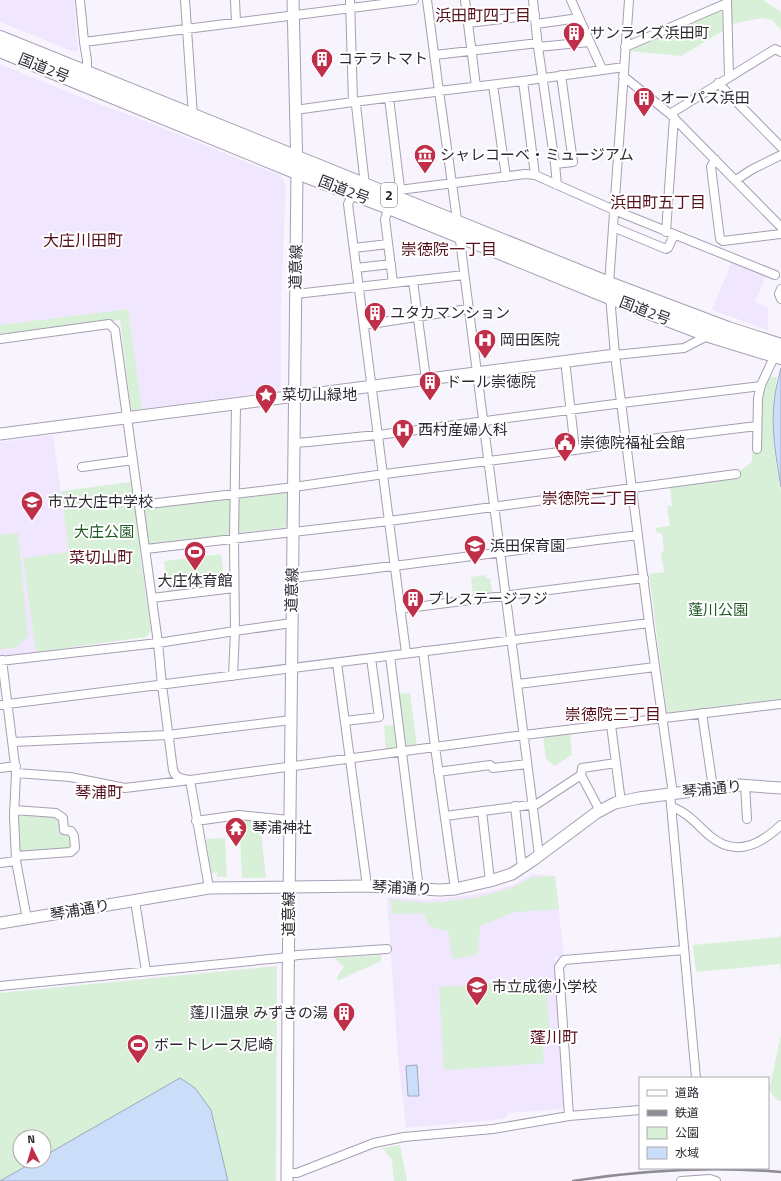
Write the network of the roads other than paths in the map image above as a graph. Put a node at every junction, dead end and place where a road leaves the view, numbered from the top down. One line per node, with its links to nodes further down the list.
1 (80, 0): 21 (street)
2 (185, 0): 19 (street)
3 (236, 0): 16 (street)
4 (293, 0): 13 (street, 道意線)
5 (414, 0): 12 (street)
6 (428, 0): 28 (street)
7 (465, 0): 17 (street)
8 (533, 0): 14 (street)
9 (571, 0): 15 (street)
10 (628, 0): 24 (street)
11 (727, 1): 24 (street); 34 (street)
12 (350, 4): 13 (street); 42 (street)
13 (293, 15): 16 (street); 43 (street, 道意線)
14 (535, 15): 17 (street); 18 (street)
15 (579, 18): 18 (street); 22 (street)
16 (236, 22): 19 (street)
17 (468, 23): 26 (street)
18 (536, 24): 23 (street)
19 (187, 29): 21 (street); 45 (street)
20 (0, 38): 31 (highway, 国道2号 / 2)
21 (84, 42): 31 (street)
22 (590, 42): 23 (street); 30 (street)
23 (538, 45): 26 (street); 35 (street)
24 (625, 47): 29 (street)
25 (0, 50): 51 (highway, 国道2号 / 2)
26 (472, 51): 28 (street); 39 (street)
27 (781, 52): 34 (street)
28 (435, 55): 40 (street)
29 (624, 67): 30 (street); 33 (street)
30 (602, 69): 32 (street)
31 (86, 72): 45 (highway, 国道2号 / 2)
32 (561, 75): 35 (street); 50 (street)
33 (623, 76): 44 (street); 60 (street)
34 (729, 76): 37 (street)
35 (543, 78): 36 (street); 50 (street)
36 (523, 81): 38 (street); 52 (street)
37 (718, 83): 44 (street); 46 (street)
38 (493, 85): 39 (street); 53 (street)
39 (476, 86): 40 (street)
40 (439, 91): 41 (street); 55 (street)
41 (388, 98): 42 (street); 59 (street)
42 (353, 102): 43 (street); 57 (street)
43 (295, 110): 48 (street, 道意線)
44 (672, 115): 49 (street); 64 (street)
45 (193, 116): 48 (highway, 国道2号 / 2)
46 (781, 147)
47 (781, 155): 54 (street)
48 (296, 158): 51 (street, 道意線); 57 (highway, 国道2号 / 2)
49 (715, 159): 54 (street); 65 (street)
50 (555, 164): 56 (street)
51 (297, 172): 58 (highway, 国道2号 / 2); 78 (street, 道意線)
52 (535, 175): 53 (street); 56 (street)
53 (506, 177): 55 (street)
54 (736, 180): 62 (street)
55 (452, 183): 59 (street); 63 (street)
56 (556, 185): 60 (street)
57 (365, 186): 59 (highway, 国道2号 / 2)
58 (353, 193): 59 (highway, 国道2号 / 2); 68 (street)
59 (395, 198): 63 (highway, 国道2号 / 2); 67 (street)
60 (614, 210): 61 (street); 64 (street)
61 (613, 227): 66 (street); 77 (street)
62 (781, 228)
63 (458, 230): 72 (street); 77 (highway, 国道2号 / 2)
64 (666, 232): 66 (street)
65 (781, 234)
66 (674, 235): 71 (street)
67 (388, 244): 68 (street); 69 (street)
68 (354, 248): 70 (street)
69 (391, 264): 70 (street); 74 (street)
70 (356, 268): 75 (street)
71 (774, 275)
72 (464, 276): 73 (street); 80 (street)
73 (413, 281): 74 (street); 81 (street)
74 (393, 284): 75 (street)
75 (359, 287): 78 (street); 82 (street)
76 (781, 289): 79 (street)
77 (609, 291): 83 (highway, 国道2号 / 2); 85 (highway, 国道2号 / 2); 86 (street)
78 (296, 294): 92 (street, 道意線)
79 (781, 299)
80 (468, 309): 81 (street); 88 (street)
81 (418, 316): 82 (street); 89 (street)
82 (364, 325): 91 (street)
83 (709, 335): 85 (highway, 国道2号 / 2); 86 (street)
84 (0, 339): 96 (street)
85 (779, 350): 90 (street)
86 (615, 355): 88 (street); 93 (street)
87 (566, 369): 95 (street)
88 (476, 373): 89 (street); 97 (street)
89 (426, 379): 91 (street)
90 (761, 386): 93 (street); 98 (street)
91 (372, 387): 92 (street); 100 (street)
92 (294, 396): 94 (street); 102 (street, 道意線)
93 (621, 403): 95 (street); 101 (street)
94 (236, 404): 96 (street); 112 (street)
95 (571, 409): 97 (street); 104 (street)
96 (128, 418): 99 (street); 105 (street)
97 (483, 421): 100 (street); 106 (street)
98 (757, 426): 101 (street); 103 (street)
99 (0, 434)
100 (377, 434): 102 (street); 108 (street)
101 (626, 442): 104 (street); 111 (street)
102 (294, 443): 110 (street, 道意線)
103 (757, 449)
104 (575, 450): 106 (street)
105 (134, 460): 107 (street); 113 (street)
106 (488, 461): 108 (street); 114 (street)
107 (82, 468)
108 (383, 474): 110 (street); 115 (street)
109 (736, 474): 111 (street)
110 (294, 487): 112 (street); 116 (street, 道意線)
111 (632, 488): 114 (street); 117 (street)
112 (235, 494): 113 (street); 118 (street)
113 (140, 505): 119 (street)
114 (494, 507): 115 (street); 120 (street)
115 (389, 521): 116 (street); 121 (street)
116 (293, 531): 118 (street); 122 (street, 道意線)
117 (638, 535): 120 (street); 123 (street)
118 (234, 539): 119 (street); 124 (street)
119 (146, 549): 126 (street)
120 (500, 552): 121 (street); 125 (street)
121 (395, 567): 122 (street); 127 (street)
122 (292, 578): 128 (street, 道意線)
123 (644, 578): 125 (street); 129 (street)
124 (234, 588): 126 (street); 130 (street)
125 (505, 595): 127 (street); 131 (street)
126 (152, 598): 132 (street)
127 (400, 609): 134 (street)
128 (292, 623): 130 (street); 140 (street, 道意線)
129 (649, 623): 131 (street); 139 (street)
130 (235, 631): 132 (street); 141 (street)
131 (512, 640): 133 (street); 142 (street)
132 (158, 643): 137 (street); 143 (street)
133 (423, 651): 134 (street); 154 (street)
134 (406, 653): 135 (street)
135 (390, 656): 136 (street); 155 (street)
136 (371, 658): 138 (street); 149 (street)
137 (1, 660): 145 (street)
138 (337, 663): 140 (street); 149 (street)
139 (655, 667): 142 (street); 147 (street)
140 (291, 669): 141 (street); 148 (street, 道意線)
141 (233, 676): 143 (street)
142 (518, 684): 152 (street)
143 (162, 685): 145 (street); 151 (street)
144 (781, 704): 146 (street)
145 (4, 705): 153 (street)
146 (702, 713): 147 (street); 166 (street)
147 (662, 718): 150 (street); 168 (street)
148 (291, 720): 151 (street); 159 (street, 道意線)
149 (345, 721): 156 (street)
150 (611, 725): 152 (street); 157 (street)
151 (168, 735): 153 (street); 164 (street)
152 (524, 735): 154 (street); 158 (street)
153 (13, 742): 161 (street)
154 (435, 747): 155 (street); 162 (street)
155 (403, 751): 156 (street); 189 (street)
156 (350, 758): 159 (street); 186 (street)
157 (616, 763): 163 (street); 169 (street)
158 (528, 764): 162 (street); 170 (street)
159 (290, 766): 164 (street); 178 (street, 道意線)
160 (0, 768): 161 (street)
161 (16, 770): 164 (street); 173 (street)
162 (438, 772): 176 (street)
163 (581, 775): 170 (street); 175 (street)
164 (190, 780): 179 (street)
165 (745, 785): 166 (street, 琴浦通り); 167 (street, 琴浦通り); 177 (street)
166 (712, 788): 168 (street, 琴浦通り)
167 (781, 788)
168 (670, 794): 169 (street, 琴浦通り); 172 (street)
169 (621, 802): 175 (street, 琴浦通り)
170 (532, 804): 171 (street); 181 (street)
171 (515, 806): 174 (street); 184 (street)
172 (671, 807): 180 (street); 195 (street)
173 (14, 810): 182 (street); 182 (street)
174 (482, 811): 176 (street); 185 (street)
175 (600, 811): 181 (street, 琴浦通り)
176 (445, 816): 190 (street)
177 (747, 819)
178 (289, 820): 179 (street); 187 (street, 道意線)
179 (196, 821): 188 (street)
180 (781, 825)
181 (539, 855): 184 (street, 琴浦通り)
182 (16, 858): 183 (street); 192 (street)
183 (0, 863)
184 (522, 868): 185 (street, 琴浦通り)
185 (490, 881): 190 (street, 琴浦通り)
186 (367, 886): 187 (street, 琴浦通り); 189 (street, 琴浦通り)
187 (289, 887): 188 (street, 琴浦通り); 196 (street, 道意線)
188 (209, 888): 191 (street, 琴浦通り)
189 (419, 889): 190 (street, 琴浦通り)
190 (455, 889)
191 (135, 901): 192 (street, 琴浦通り); 197 (street)
192 (27, 919): 193 (street, 琴浦通り)
193 (0, 923)
194 (387, 949): 196 (street)
195 (684, 950): 199 (street); 201 (street)
196 (289, 956): 197 (street); 202 (street, 道意線)
197 (146, 971): 198 (street)
198 (0, 986)
199 (696, 1077)
200 (639, 1110): 201 (street)
201 (569, 1116): 202 (street)
202 (287, 1177)
203 (681, 1181): 204 (street)
204 (716, 1181)

